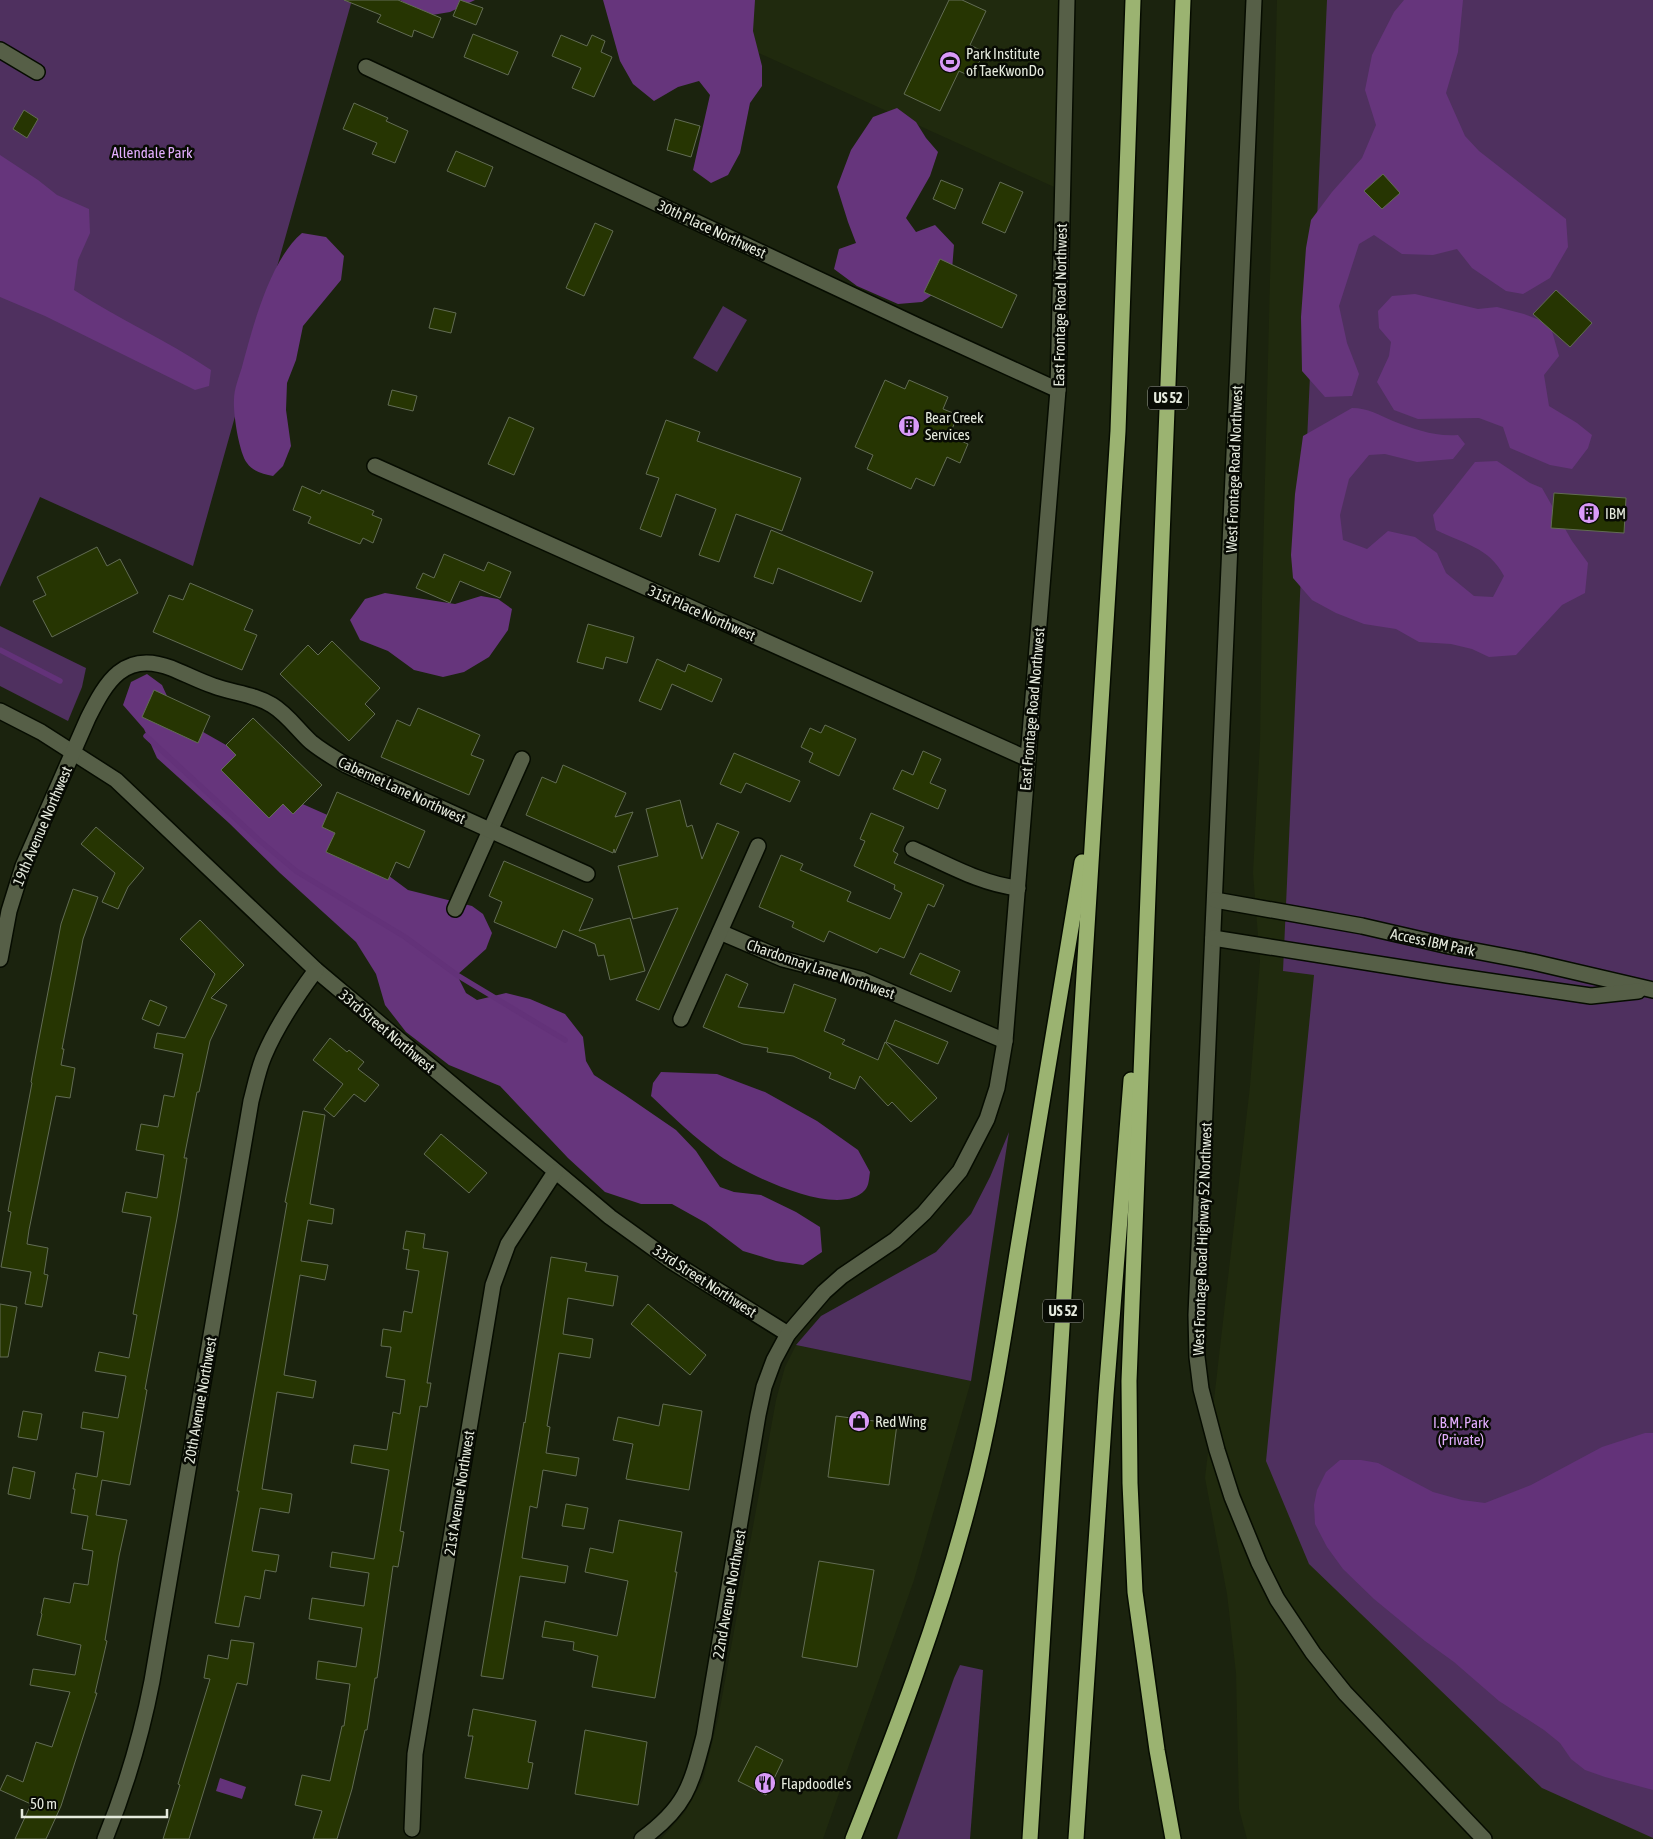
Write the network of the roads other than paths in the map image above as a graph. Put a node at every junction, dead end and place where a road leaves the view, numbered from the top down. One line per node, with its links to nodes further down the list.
1 (1067, 0): 8 (street, East Frontage Road Northwest)
2 (1133, 0): 14 (highway, US 52)
3 (1183, 0): 15 (highway, US 52)
4 (1254, 0): 21 (street, West Frontage Road Northwest)
5 (0, 50): 7 (street)
6 (366, 67): 8 (street, 30th Place Northwest)
7 (37, 72)
8 (1058, 390): 13 (street, East Frontage Road Northwest)
9 (375, 466): 13 (street, 31st Place Northwest)
10 (0, 711): 11 (street, 33rd Street Northwest)
11 (74, 752): 16 (street, Cabernet Lane Northwest); 25 (street, 19th Avenue Northwest); 26 (street, 33rd Street Northwest)
12 (522, 759): 16 (street)
13 (1028, 759): 20 (street, East Frontage Road Northwest)
14 (1096, 784): 35 (highway); 36 (highway, US 52)
15 (1153, 796): 37 (highway, US 52); 38 (highway)
16 (490, 830): 19 (street, Cabernet Lane Northwest); 22 (street)
17 (758, 846): 23 (street)
18 (914, 849): 20 (street)
19 (587, 874)
20 (1018, 888): 29 (street, East Frontage Road Northwest)
21 (1215, 900): 24 (street, West Frontage Road Northwest); 27 (street, Access IBM Park)
22 (454, 909)
23 (720, 932): 28 (street); 29 (street, Chardonnay Lane Northwest)
24 (1213, 938): 27 (street, Access IBM Park); 39 (street, West Frontage Road Highway 52 Northwest)
25 (0, 959)
26 (316, 970): 30 (street, 33rd Street Northwest); 33 (street, 20th Avenue Northwest)
27 (1651, 990)
28 (681, 1019)
29 (1005, 1042): 31 (street, East Frontage Road Northwest)
30 (555, 1172): 31 (street, 33rd Street Northwest); 32 (street, 21st Avenue Northwest)
31 (788, 1334): 34 (street, 22nd Avenue Northwest)
32 (412, 1829)
33 (105, 1839)
34 (642, 1839)
35 (853, 1839)
36 (1030, 1839)
37 (1076, 1839)
38 (1173, 1839)
39 (1484, 1839)

